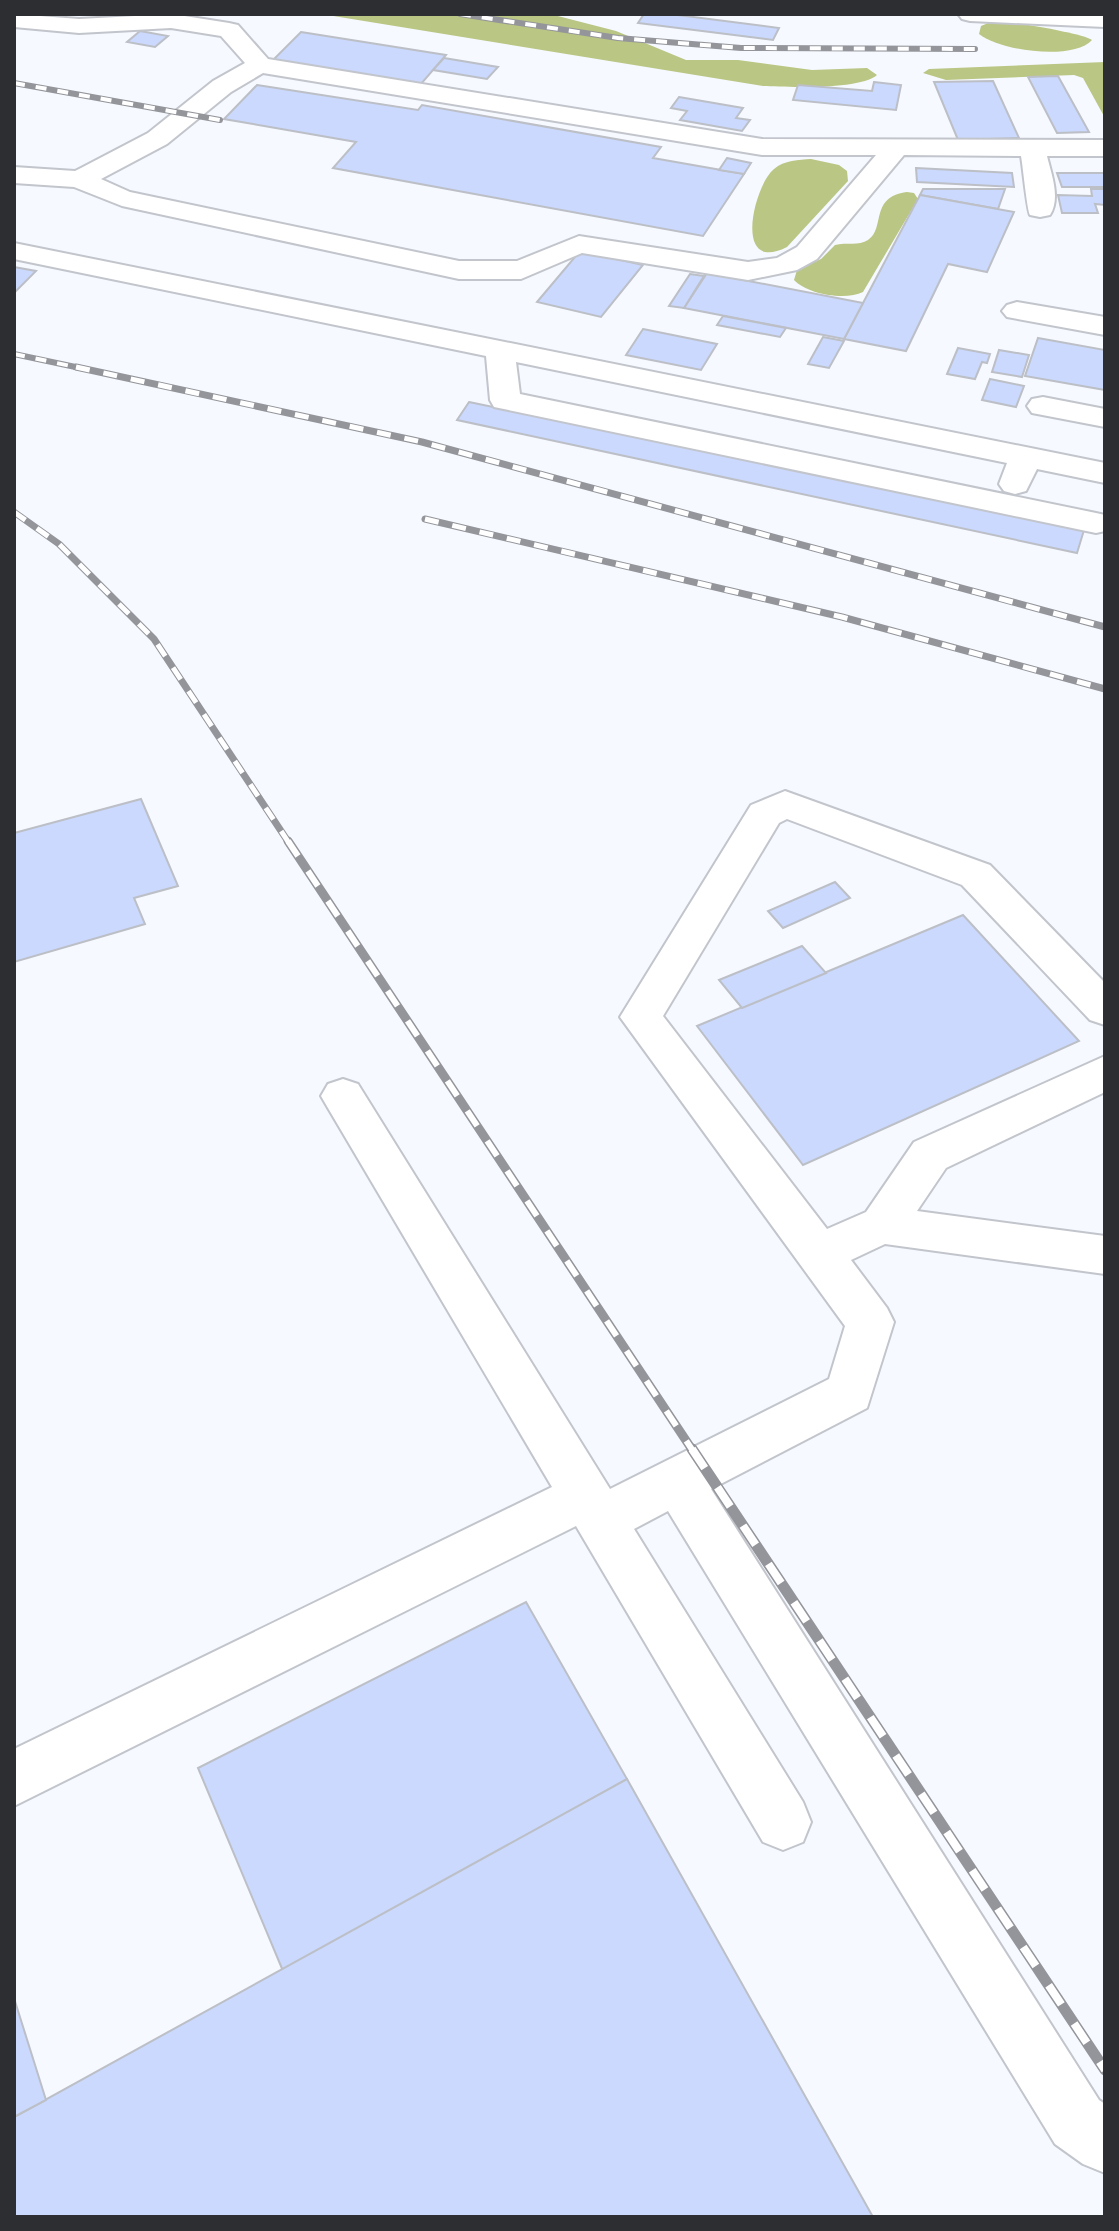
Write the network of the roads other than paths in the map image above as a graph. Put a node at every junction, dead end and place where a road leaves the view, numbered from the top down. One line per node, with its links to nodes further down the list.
1 (970, 14): 3 (lane)
2 (14, 20): 4 (lane)
3 (1105, 20)
4 (260, 65): 7 (lane); 9 (lane)
5 (1032, 148): 6 (lane); 7 (lane); 10 (lane)
6 (1105, 148)
7 (895, 149): 9 (lane)
8 (14, 175): 9 (lane)
9 (79, 179)
10 (1040, 209)
11 (14, 251): 14 (lane)
12 (1017, 311): 13 (lane)
13 (1105, 326)
14 (500, 350): 17 (lane); 19 (lane)
15 (1043, 406): 16 (lane)
16 (1105, 418)
17 (1025, 457): 18 (lane); 19 (lane)
18 (1105, 473)
19 (1007, 505): 20 (lane)
20 (1096, 523)
21 (1105, 1009): 25 (lane)
22 (1105, 1073): 24 (lane)
23 (343, 1096): 28 (lane)
24 (882, 1225): 25 (lane); 26 (lane)
25 (820, 1253): 27 (lane)
26 (1105, 1255)
27 (678, 1481): 28 (lane); 31 (lane)
28 (595, 1507): 29 (lane); 30 (lane)
29 (14, 1778)
30 (783, 1822)
31 (1105, 2142)

